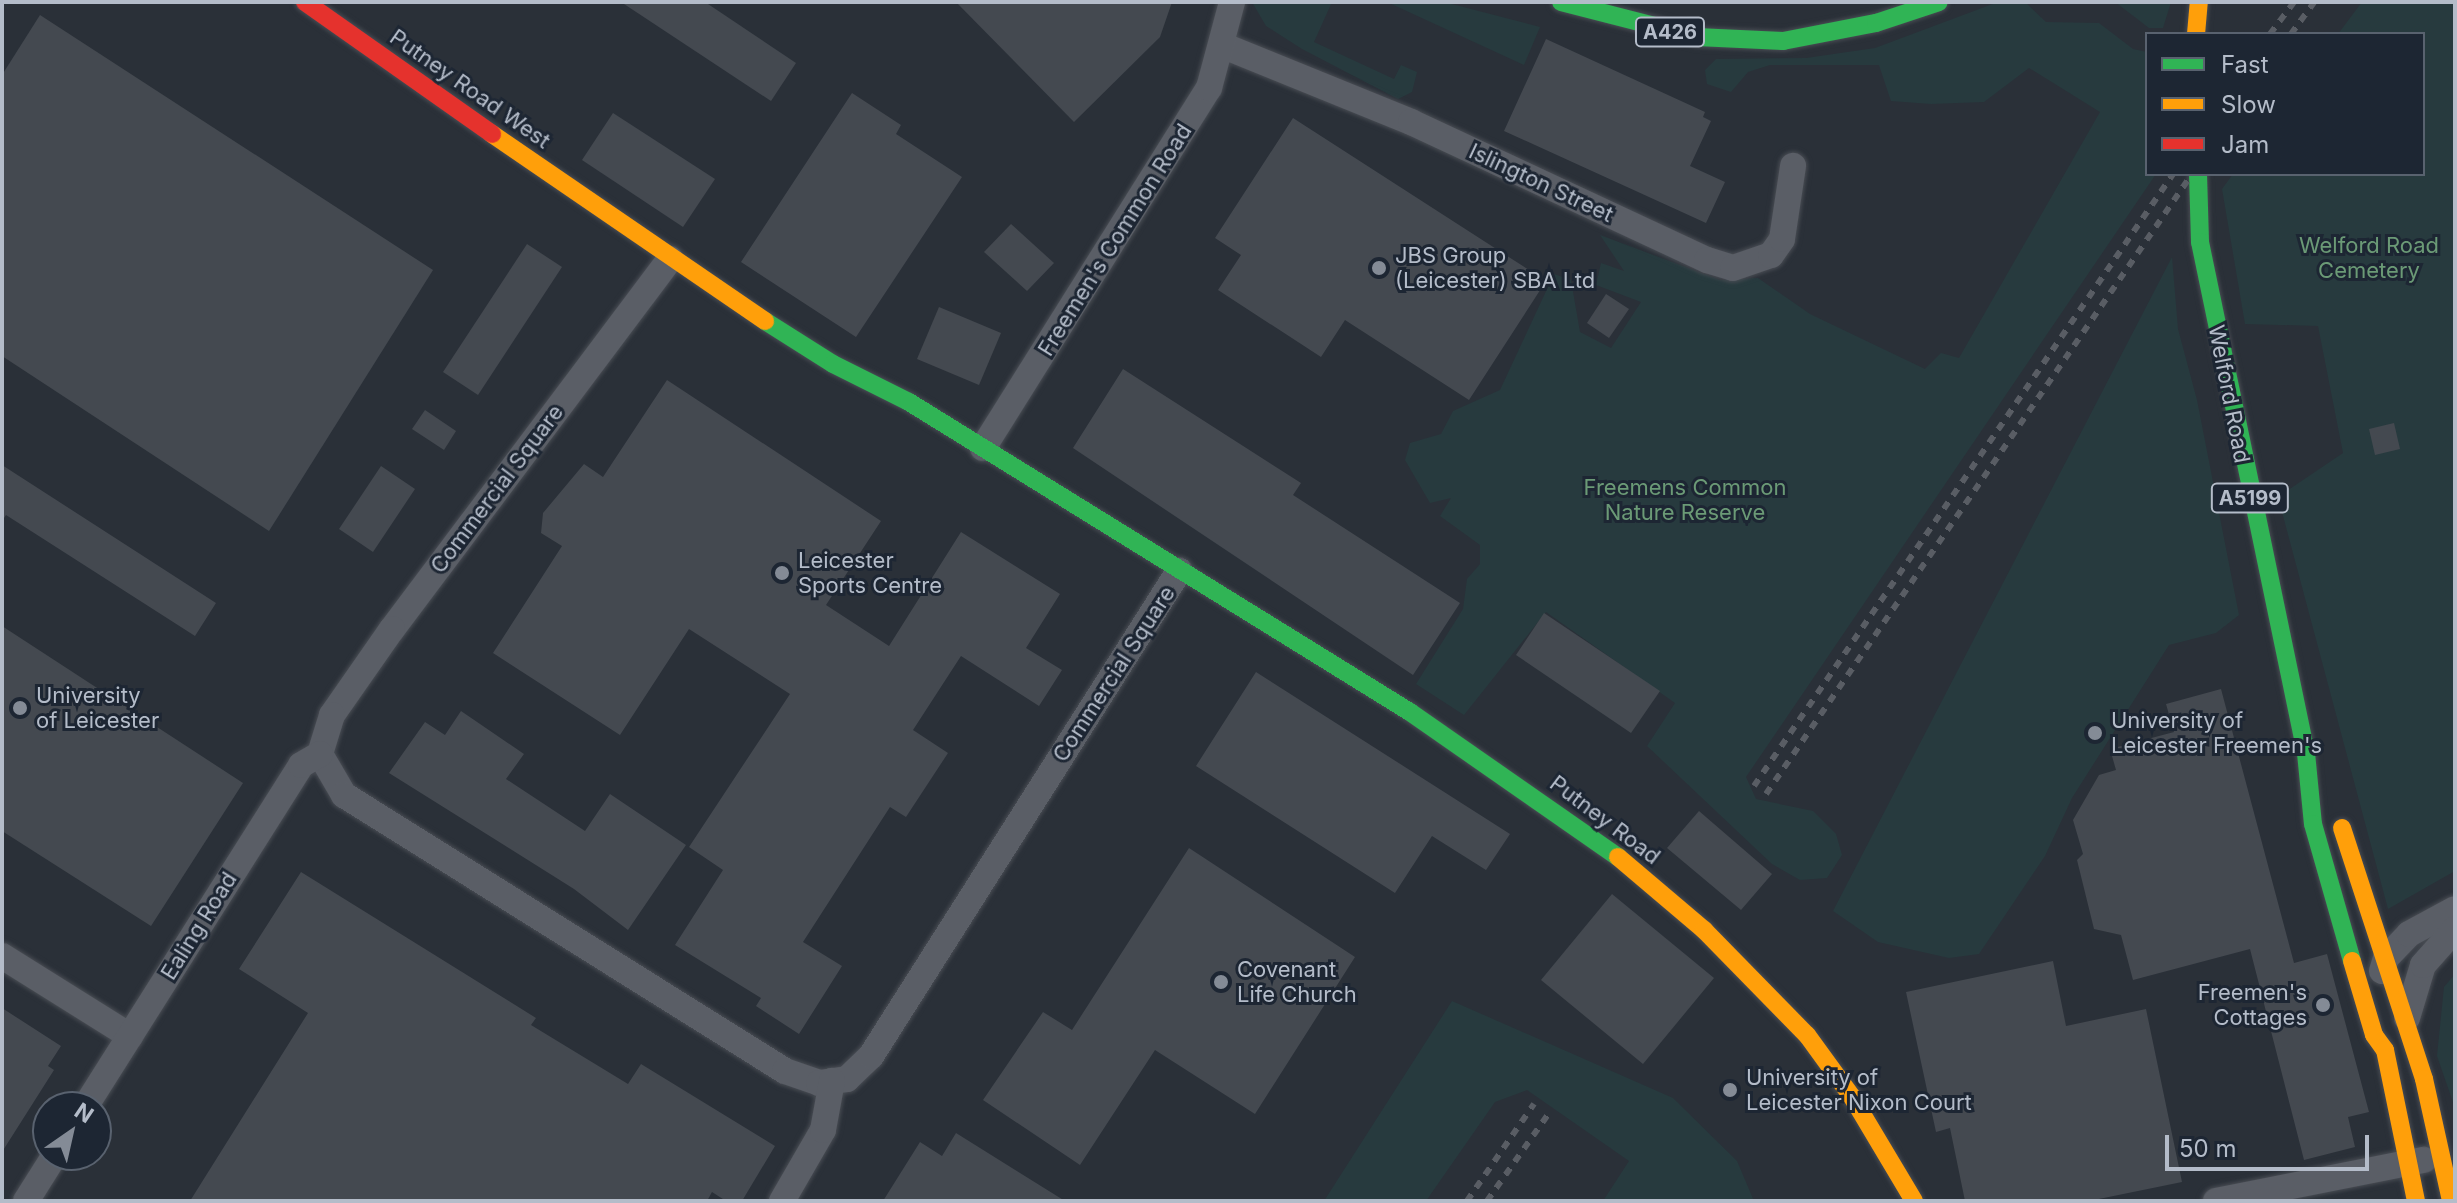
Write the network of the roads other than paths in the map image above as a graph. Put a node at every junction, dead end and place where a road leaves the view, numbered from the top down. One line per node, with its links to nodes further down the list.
1 (305, 2): 9 (street, Putney Road West)
2 (1561, 2): 3 (street, A426)
3 (1939, 2)
4 (2199, 2): 6 (street)
5 (1226, 18): 7 (street, Islington Street); 10 (street, Freemen's Common Road)
6 (2196, 32)
7 (1793, 166)
8 (2198, 176): 12 (street, Welford Road / A5199)
9 (670, 259): 10 (street, Commercial Square); 13 (street, Commercial Square)
10 (983, 448): 11 (street, Commercial Square)
11 (1179, 571): 23 (street, Commercial Square); 30 (street, Putney Road)
12 (2306, 753): 15 (street, Welford Road / A5199); 22 (street, Welford Road / A5199)
13 (320, 754): 21 (street, Ealing Road); 23 (street)
14 (2455, 909): 17 (street)
15 (2373, 922): 17 (street); 19 (street, Welford Road / A5199)
16 (2455, 929): 20 (street)
17 (2409, 934): 19 (street)
18 (2, 956): 21 (street)
19 (2386, 958): 20 (street, Welford Road / A5199); 22 (street, Welford Road)
20 (2407, 1019): 25 (street, Welford Road / A5199)
21 (130, 1036): 24 (street, Ealing Road)
22 (2385, 1050): 26 (street, Welford Road / A5199)
23 (832, 1081): 29 (street)
24 (95, 1091)
25 (2444, 1156): 26 (street); 33 (street, Welford Road / A5199)
26 (2409, 1162): 31 (street); 32 (street, Welford Road / A5199)
27 (45, 1171): 28 (street)
28 (26, 1201)
29 (782, 1201)
30 (1914, 1201)
31 (2216, 1201)
32 (2416, 1201)
33 (2451, 1201)

